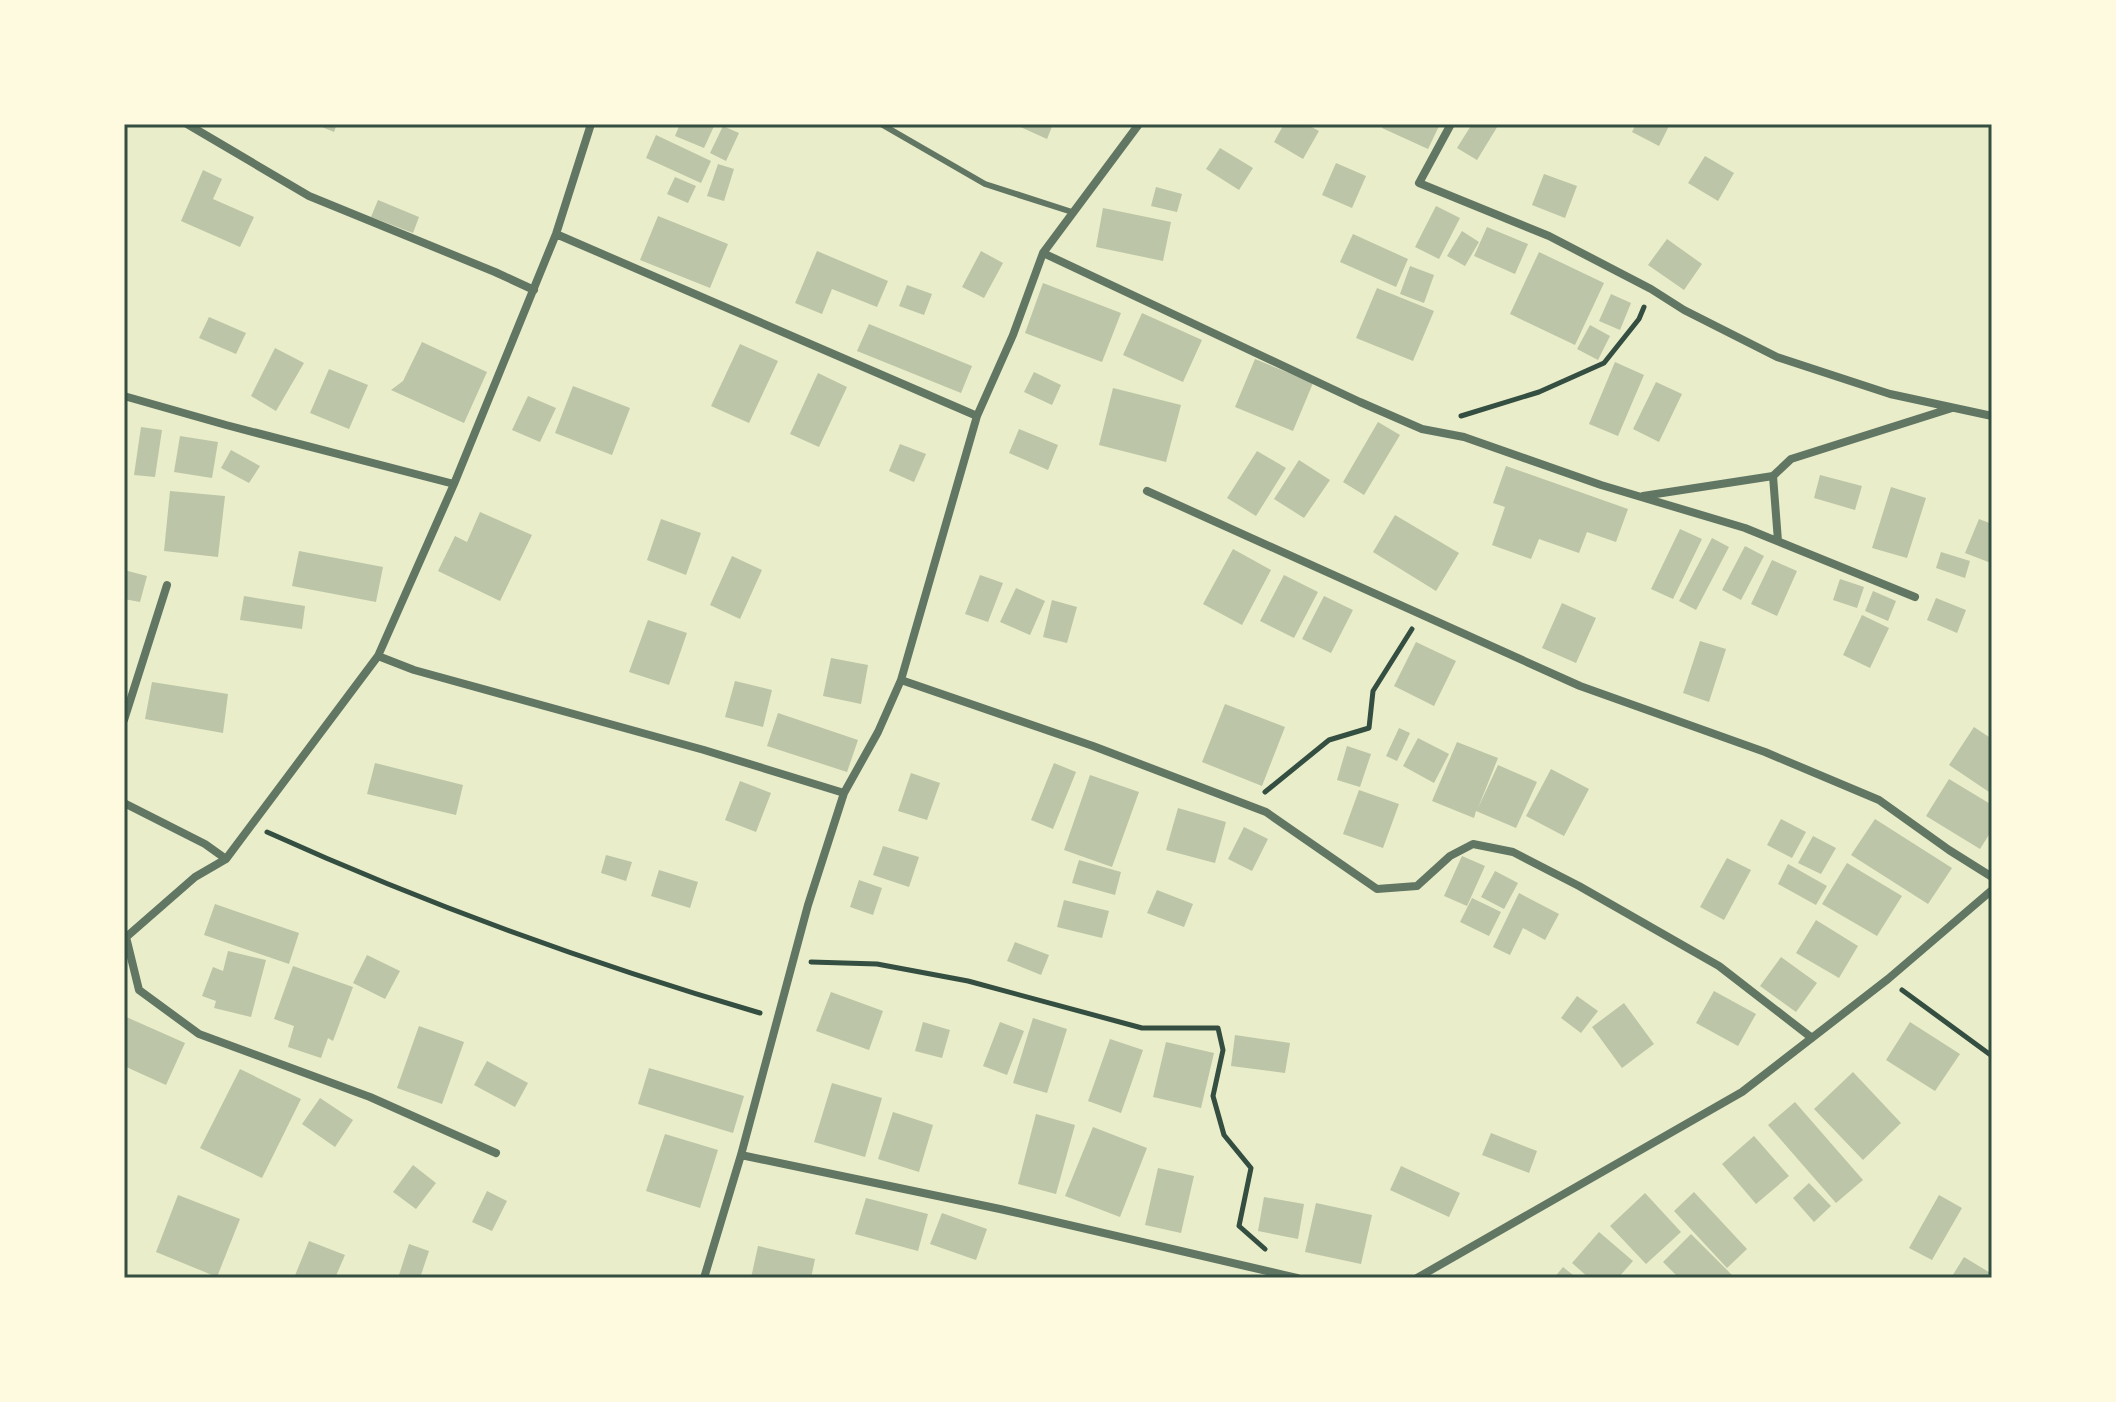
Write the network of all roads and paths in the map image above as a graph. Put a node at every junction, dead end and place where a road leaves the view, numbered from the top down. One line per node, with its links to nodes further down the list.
1 (187, 124): 10 (street)
2 (591, 124): 7 (street)
3 (881, 124): 6 (lane)
4 (1139, 124): 6 (street)
5 (1451, 124): 9 (street)
6 (1072, 212): 8 (street)
7 (556, 234): 10 (street); 13 (street)
8 (1043, 253): 13 (street); 15 (street)
9 (1651, 289): 12 (street); 15 (path)
10 (534, 290): 17 (street)
11 (124, 396): 17 (street)
12 (1953, 408): 14 (street); 16 (street)
13 (977, 416): 25 (street)
14 (1992, 416)
15 (1422, 429): 19 (street)
16 (1773, 476): 19 (street); 20 (street)
17 (454, 484): 24 (street)
18 (1147, 491): 23 (street)
19 (1640, 497): 20 (street)
20 (1778, 541): 22 (street)
21 (167, 585): 26 (street)
22 (1915, 597)
23 (1421, 616): 29 (path); 32 (street)
24 (378, 656): 27 (street); 30 (street)
25 (901, 680): 27 (street); 29 (street)
26 (124, 720)
27 (844, 793): 35 (street)
28 (124, 803): 31 (street)
29 (1250, 806): 38 (street)
30 (251, 825): 31 (street); 37 (path)
31 (226, 859): 34 (street)
32 (1992, 877)
33 (1992, 890): 36 (street)
34 (125, 938): 40 (street)
35 (794, 956): 37 (street); 42 (path)
36 (1888, 979): 38 (street); 39 (path)
37 (778, 1018): 41 (street)
38 (1812, 1038): 44 (street)
39 (1992, 1056)
40 (496, 1153)
41 (741, 1155): 42 (street); 43 (street)
42 (1296, 1277)
43 (704, 1278)
44 (1417, 1278)

